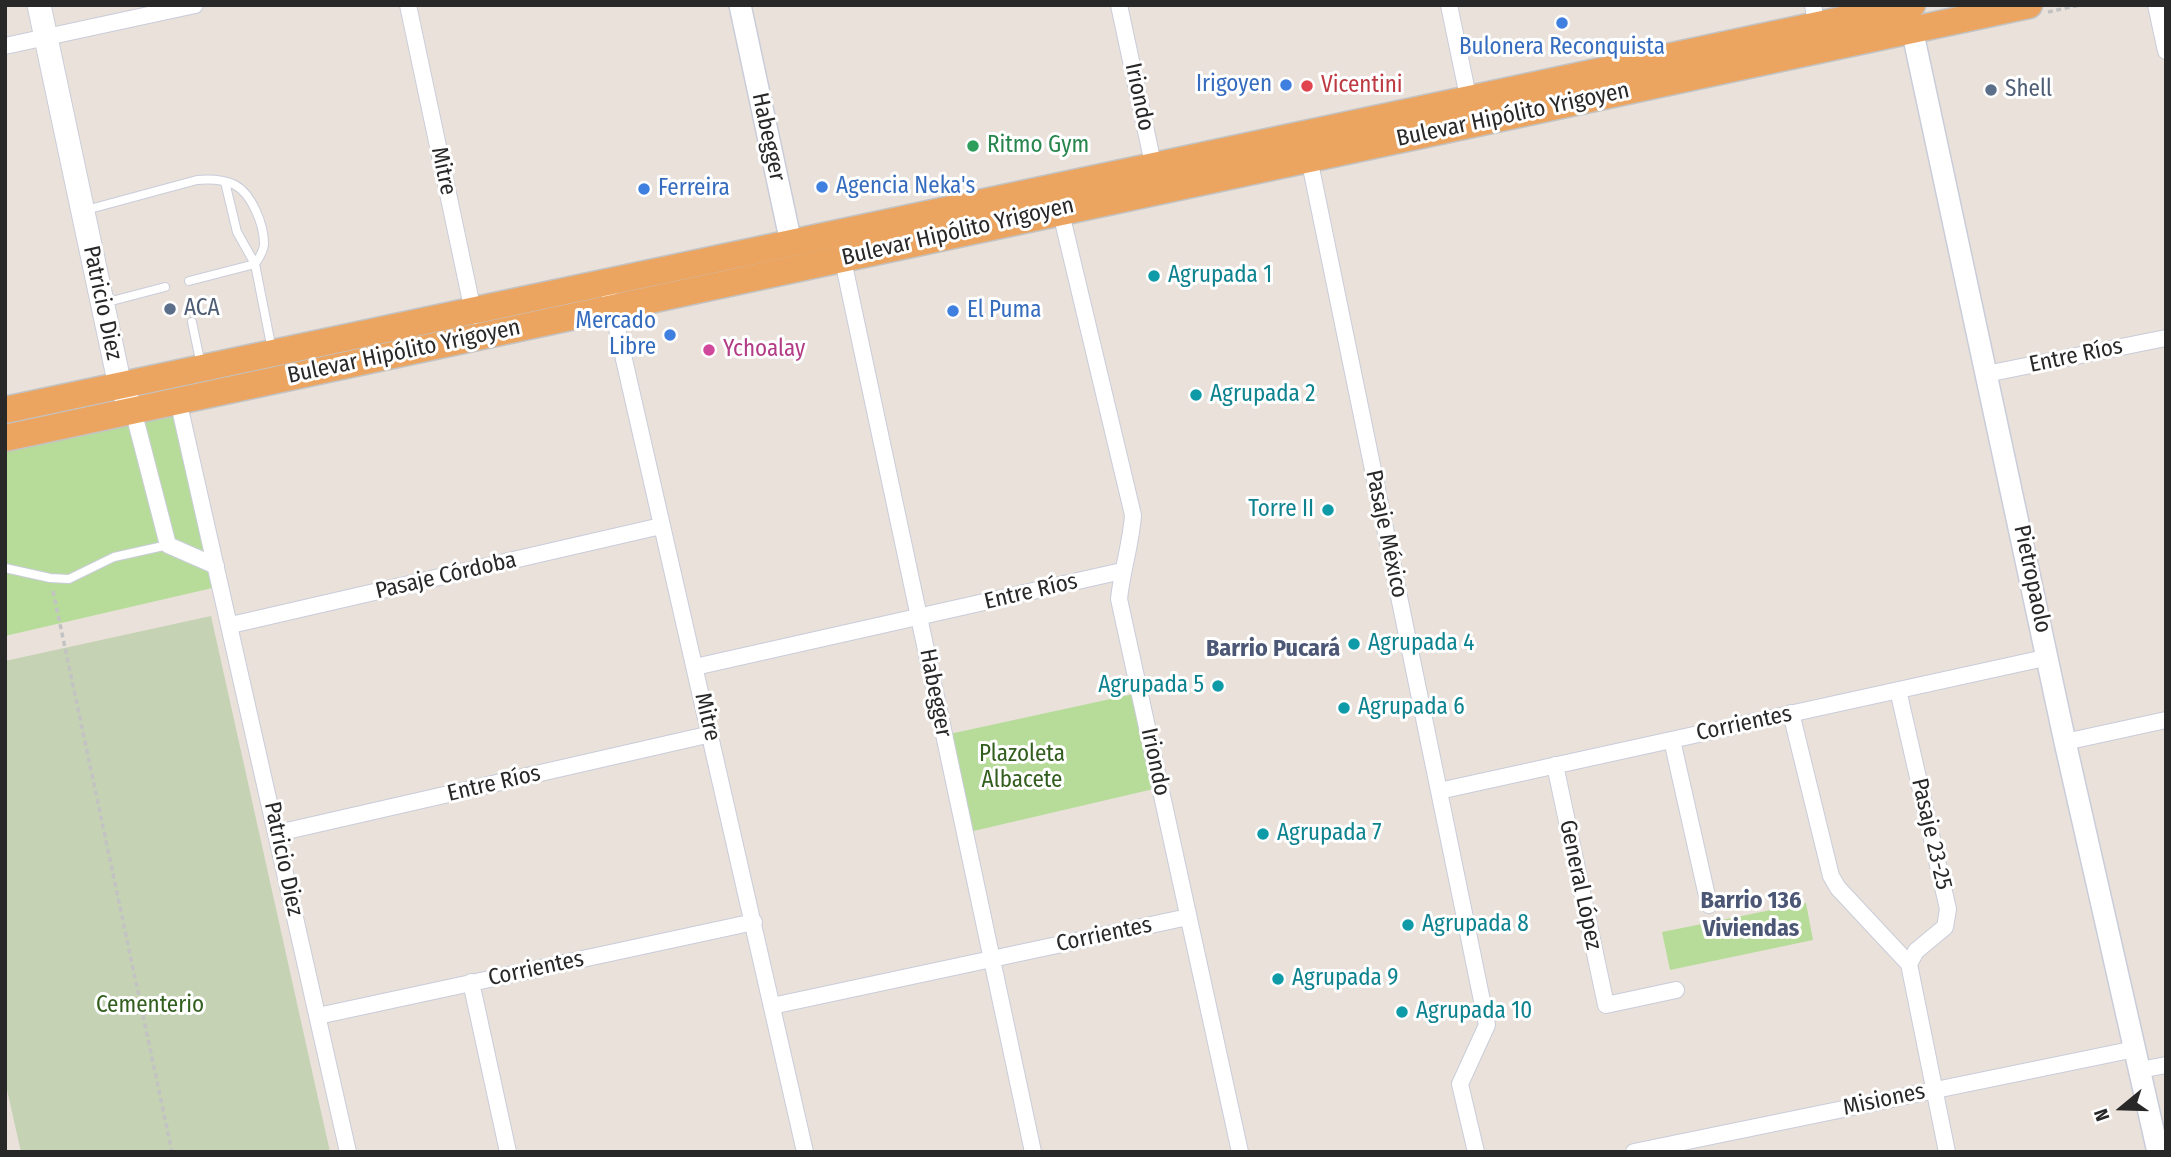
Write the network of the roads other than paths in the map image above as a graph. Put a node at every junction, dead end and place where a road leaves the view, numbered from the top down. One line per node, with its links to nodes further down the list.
1 (39, 5): 11 (main road, Patricio Diez)
2 (195, 5): 11 (street)
3 (408, 5): 28 (street, Mitre)
4 (740, 5): 21 (street, Habegger)
5 (1119, 5): 16 (street, Iriondo)
6 (1449, 5): 14 (street)
7 (2029, 5): 9 (highway, Bulevar Hipólito Yrigoyen)
8 (2156, 5): 13 (street)
9 (1910, 14): 10 (highway, Bulevar Hipólito Yrigoyen); 32 (street, Pietropaolo)
10 (1817, 27): 14 (highway, Bulevar Hipólito Yrigoyen)
11 (46, 37): 12 (street); 19 (main road, Patricio Diez)
12 (5, 46)
13 (2166, 51)
14 (1471, 111): 15 (highway, Bulevar Hipólito Yrigoyen); 16 (highway, Bulevar Hipólito Yrigoyen)
15 (1309, 158): 16 (highway, Bulevar Hipólito Yrigoyen); 54 (street, Pasaje México)
16 (1156, 178): 18 (highway, Bulevar Hipólito Yrigoyen); 20 (highway, Bulevar Hipólito Yrigoyen)
17 (225, 182): 19 (lane); 22 (lane); 22 (lane)
18 (1060, 209): 20 (highway, Bulevar Hipólito Yrigoyen); 42 (street, Iriondo)
19 (83, 211): 26 (main road, Patricio Diez)
20 (840, 246): 21 (highway, Bulevar Hipólito Yrigoyen); 43 (street, Habegger)
21 (793, 256): 25 (highway, Bulevar Hipólito Yrigoyen)
22 (255, 264): 23 (lane); 30 (lane)
23 (188, 281)
24 (165, 287): 26 (lane)
25 (609, 295): 28 (highway, Bulevar Hipólito Yrigoyen); 38 (street, Mitre)
26 (102, 303): 33 (main road, Patricio Diez)
27 (192, 322): 31 (lane)
28 (475, 323): 30 (highway, Bulevar Hipólito Yrigoyen); 34 (highway, Bulevar Hipólito Yrigoyen)
29 (2166, 338): 32 (street, Entre Ríos)
30 (273, 353): 31 (highway, Bulevar Hipólito Yrigoyen)
31 (202, 368): 33 (highway, Bulevar Hipólito Yrigoyen)
32 (1986, 374): 45 (street, Pietropaolo)
33 (120, 386): 35 (highway, Bulevar Hipólito Yrigoyen); 36 (main road, Patricio Diez)
34 (178, 400): 36 (highway, Bulevar Hipólito Yrigoyen); 40 (street, Patricio Diez)
35 (5, 410)
36 (132, 410): 37 (highway, Bulevar Hipólito Yrigoyen); 39 (street, Patricio Diez)
37 (5, 438)
38 (661, 526): 44 (street, Pasaje Córdoba); 46 (street, Mitre)
39 (168, 545): 40 (street); 41 (lane)
40 (216, 566): 44 (street, Patricio Diez)
41 (5, 568)
42 (1122, 571): 43 (street, Entre Ríos); 57 (street, Iriondo)
43 (919, 617): 46 (street, Entre Ríos); 59 (street, Habegger)
44 (231, 625): 55 (street, Patricio Diez)
45 (2049, 657): 47 (street, Corrientes); 52 (street, Pietropaolo)
46 (695, 667): 50 (street, Mitre)
47 (1898, 690): 48 (street, Corrientes); 60 (street, Pasaje 23-25)
48 (1791, 713): 51 (street, Corrientes); 60 (street)
49 (2166, 720): 52 (street)
50 (711, 734): 55 (street, Entre Ríos); 58 (street, Mitre)
51 (1672, 740): 53 (street, Corrientes); 56 (street)
52 (2066, 742): 65 (street, Pietropaolo)
53 (1555, 765): 54 (street, Corrientes); 62 (street, General López)
54 (1439, 791): 75 (street, Pasaje México)
55 (278, 833): 64 (street, Patricio Diez)
56 (1709, 905)
57 (1188, 917): 59 (street, Corrientes); 74 (street, Iriondo)
58 (754, 922): 61 (street, Corrientes); 63 (street, Mitre)
59 (991, 960): 63 (street, Corrientes); 73 (street, Habegger)
60 (1909, 964): 68 (street)
61 (471, 982): 64 (street, Corrientes); 71 (street)
62 (1676, 990)
63 (772, 1006): 72 (street, Mitre)
64 (318, 1016): 70 (street, Patricio Diez)
65 (2135, 1049): 67 (street, Pietropaolo); 68 (street, Misiones)
66 (2166, 1065): 67 (street)
67 (2140, 1070): 78 (street, Pietropaolo)
68 (1934, 1090): 69 (street, Misiones); 77 (street)
69 (1705, 1145): 76 (street, Misiones)
70 (348, 1152)
71 (508, 1152)
72 (804, 1152)
73 (1033, 1152)
74 (1240, 1152)
75 (1475, 1152)
76 (1634, 1152)
77 (1947, 1152)
78 (2158, 1152)

